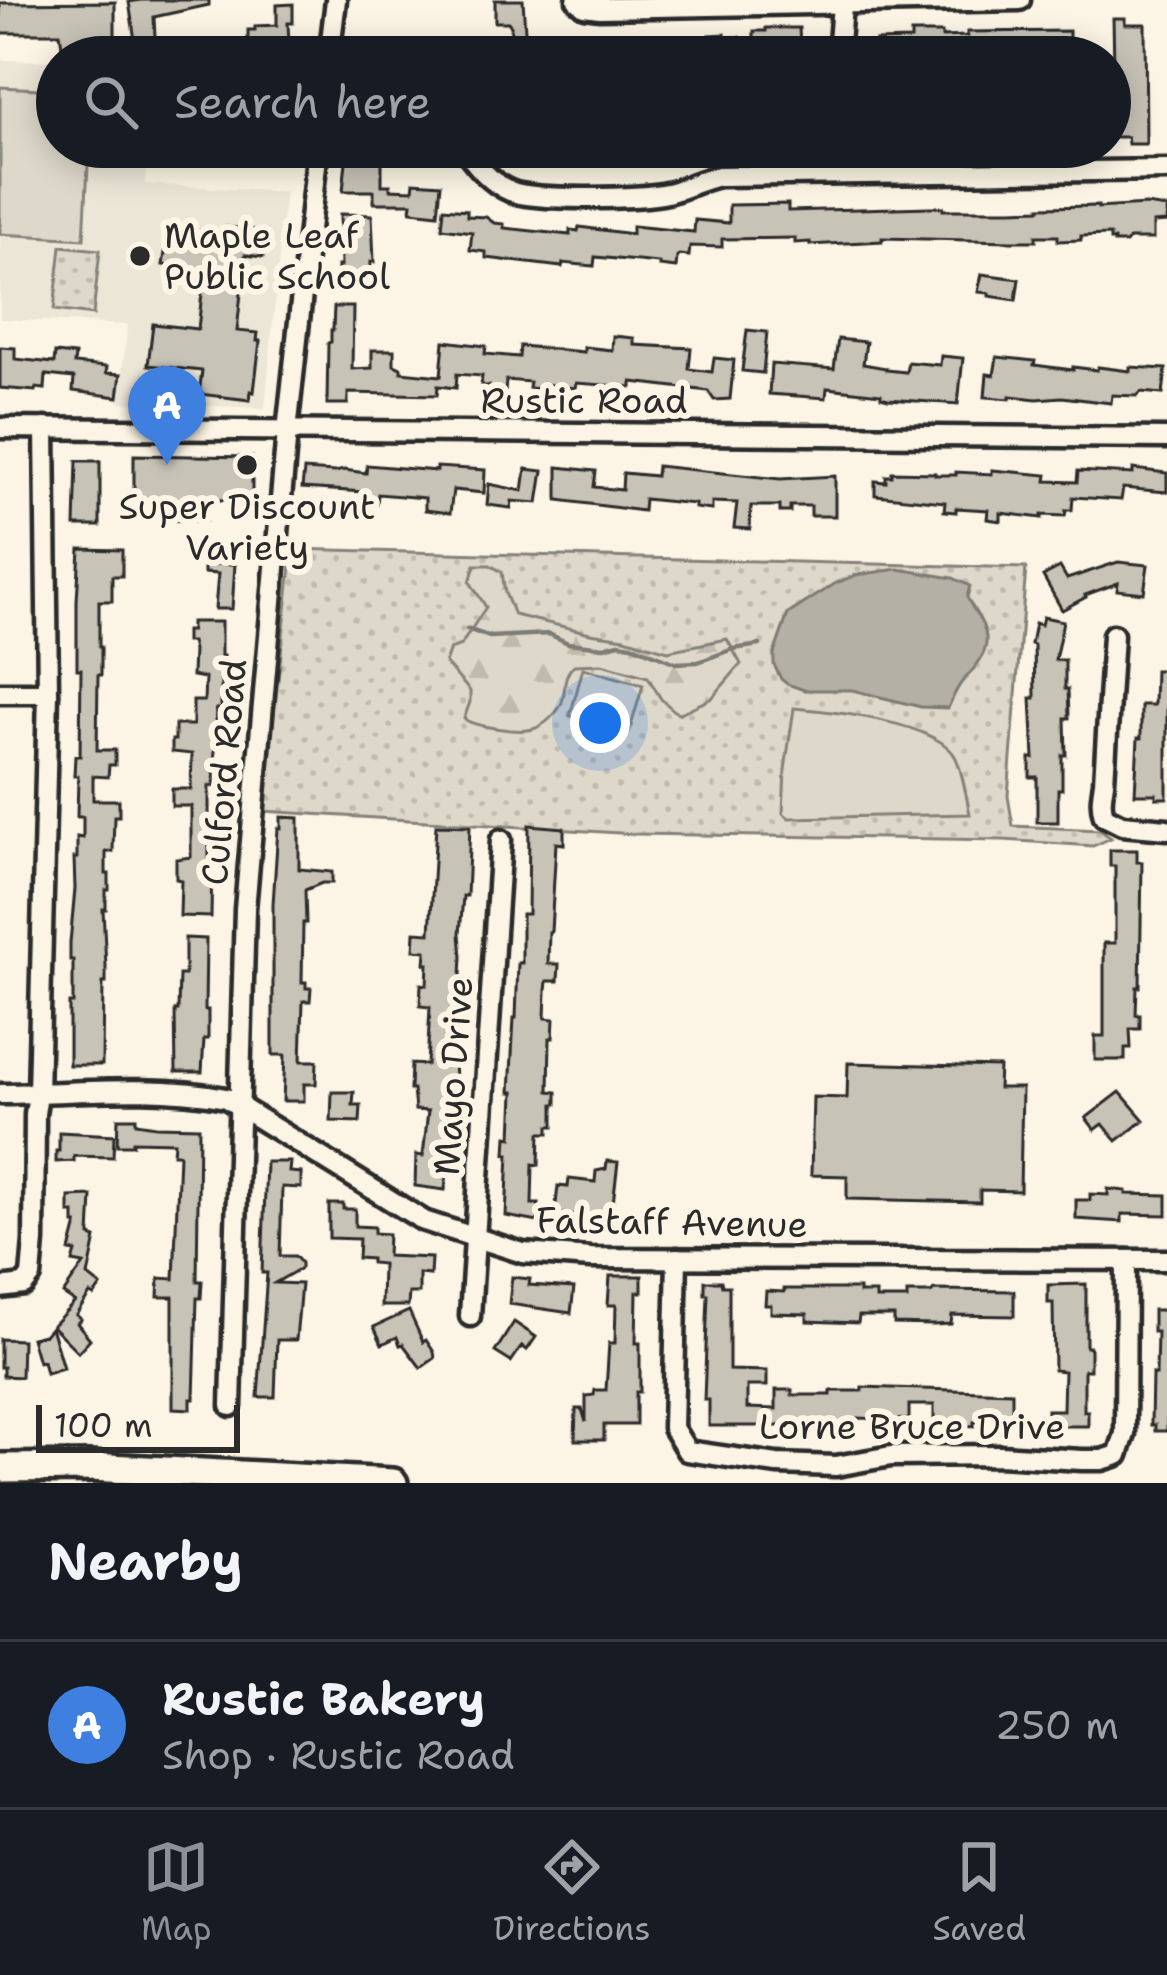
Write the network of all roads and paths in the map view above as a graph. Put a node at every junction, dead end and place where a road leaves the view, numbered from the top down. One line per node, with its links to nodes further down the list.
1 (337, 0): 5 (street)
2 (578, 0): 4 (street)
3 (1020, 0): 4 (street)
4 (842, 4): 6 (street)
5 (332, 36)
6 (840, 36)
7 (316, 168): 14 (street, Culford Road)
8 (479, 168): 11 (street)
9 (827, 168): 11 (street)
10 (1167, 170): 11 (street)
11 (827, 174)
12 (0, 428): 13 (street, Rustic Road)
13 (45, 428): 14 (street, Rustic Road); 18 (street)
14 (287, 430): 15 (street, Rustic Road); 23 (street, Culford Road)
15 (1167, 438)
16 (1113, 635): 19 (street)
17 (0, 693): 18 (street)
18 (48, 693): 22 (street)
19 (1167, 830)
20 (500, 840): 24 (street, Mayo Drive)
21 (0, 1094): 22 (street, Falstaff Avenue)
22 (38, 1094): 23 (street, Falstaff Avenue); 28 (street)
23 (240, 1107): 24 (street, Falstaff Avenue); 30 (street, Culford Road)
24 (476, 1239): 25 (street, Falstaff Avenue); 29 (street, Mayo Drive)
25 (677, 1258): 26 (street, Falstaff Avenue); 26 (street, Lorne Bruce Drive)
26 (1126, 1260): 27 (street, Falstaff Avenue)
27 (1167, 1260)
28 (0, 1288)
29 (470, 1316)
30 (231, 1406)
31 (0, 1468): 32 (highway)
32 (393, 1483)

